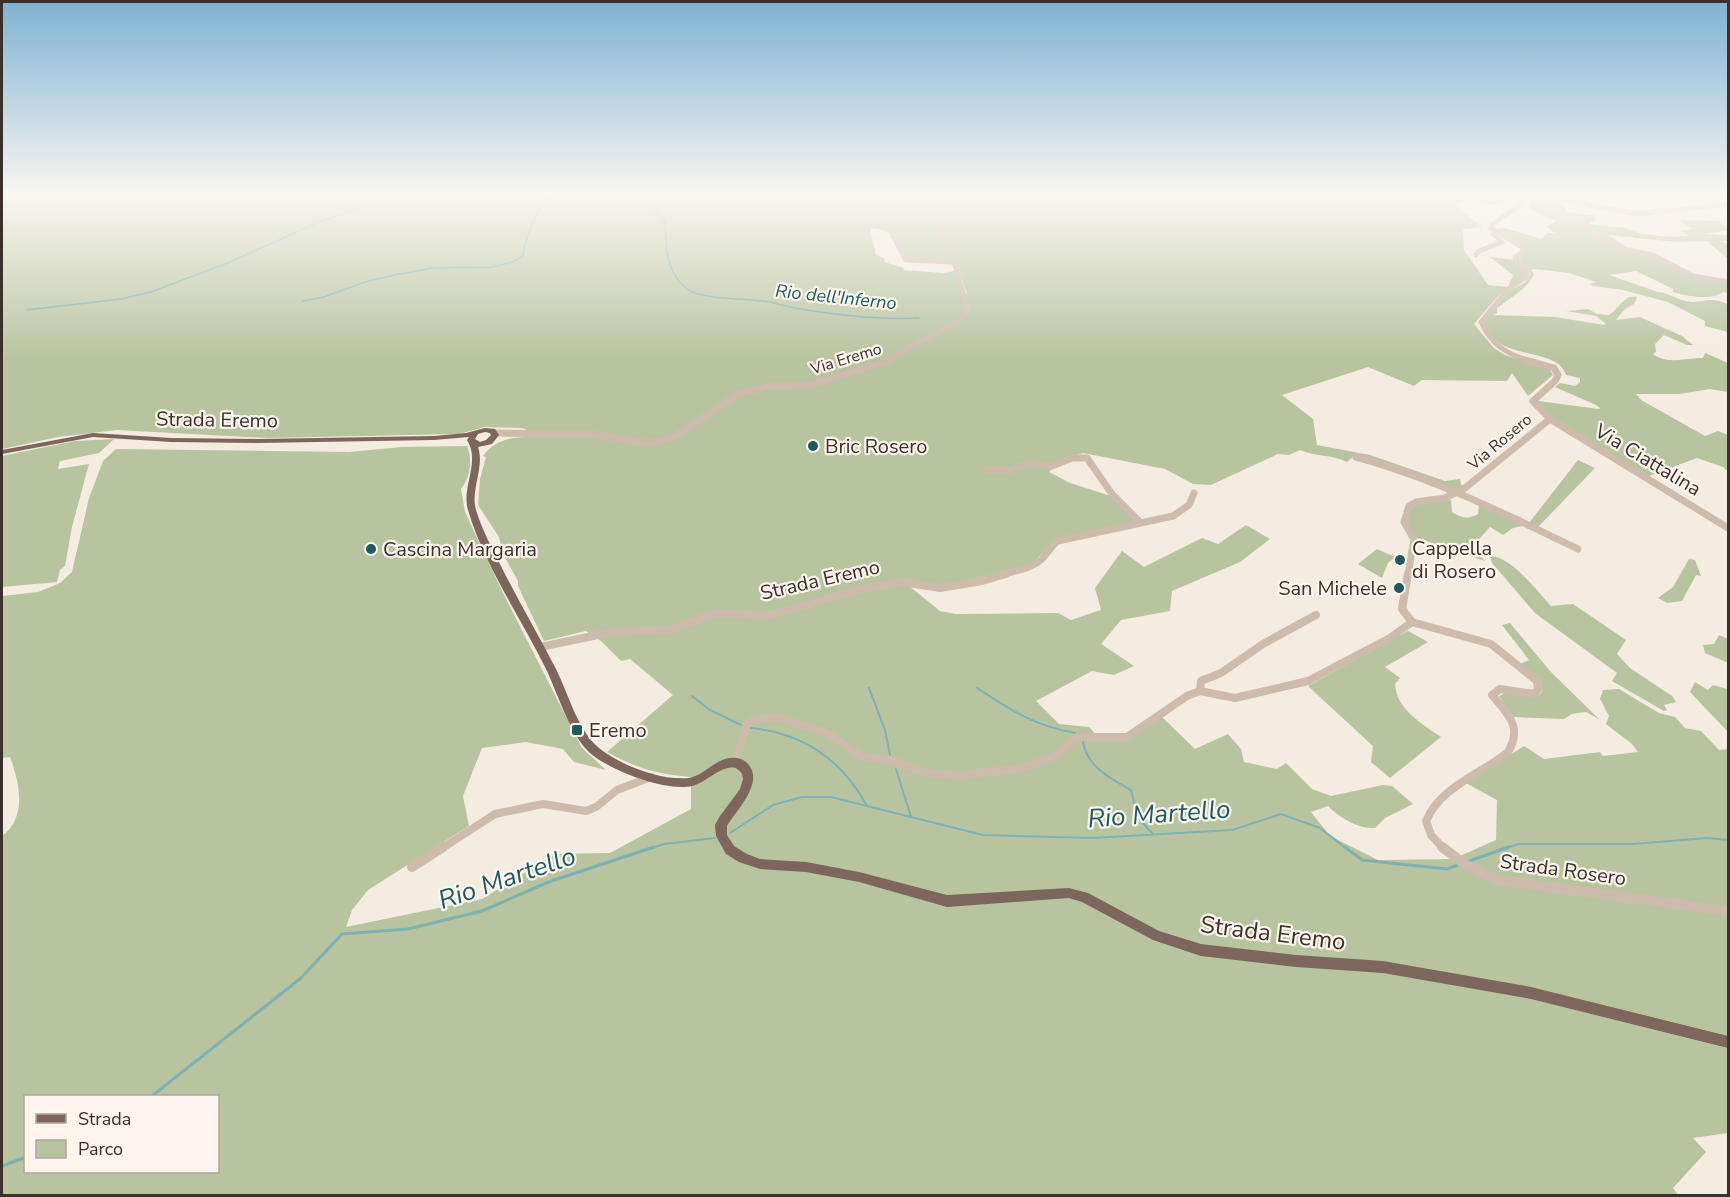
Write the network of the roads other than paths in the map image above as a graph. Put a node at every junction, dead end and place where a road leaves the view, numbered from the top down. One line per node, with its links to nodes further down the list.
1 (900, 249): 7 (street)
2 (947, 249): 7 (street, Via Eremo)
3 (1484, 249): 6 (street)
4 (1525, 249): 9 (street, Via Rosero)
5 (1622, 249): 8 (street)
6 (1476, 255)
7 (954, 262): 10 (street, Via Eremo)
8 (1728, 282)
9 (1550, 419): 17 (street, Via Rosero); 19 (street, Via Ciattalina)
10 (491, 439): 11 (main road); 11 (main road); 14 (main road)
11 (473, 440): 12 (main road, Strada Eremo); 14 (main road)
12 (2, 452)
13 (1356, 458): 17 (street)
14 (476, 462): 23 (main road)
15 (986, 470): 18 (street)
16 (1194, 493): 18 (street, Strada Eremo)
17 (1456, 493): 20 (street); 22 (street)
18 (1141, 523): 23 (street, Strada Eremo)
19 (1728, 528)
20 (1578, 549)
21 (1316, 615): 24 (street)
22 (1412, 622): 24 (street); 28 (street, Strada Rosero)
23 (540, 647): 26 (main road)
24 (1200, 691): 25 (street)
25 (735, 762): 26 (main road); 29 (main road, Strada Eremo)
26 (651, 777): 27 (street)
27 (412, 867)
28 (1728, 911)
29 (1728, 1042)

